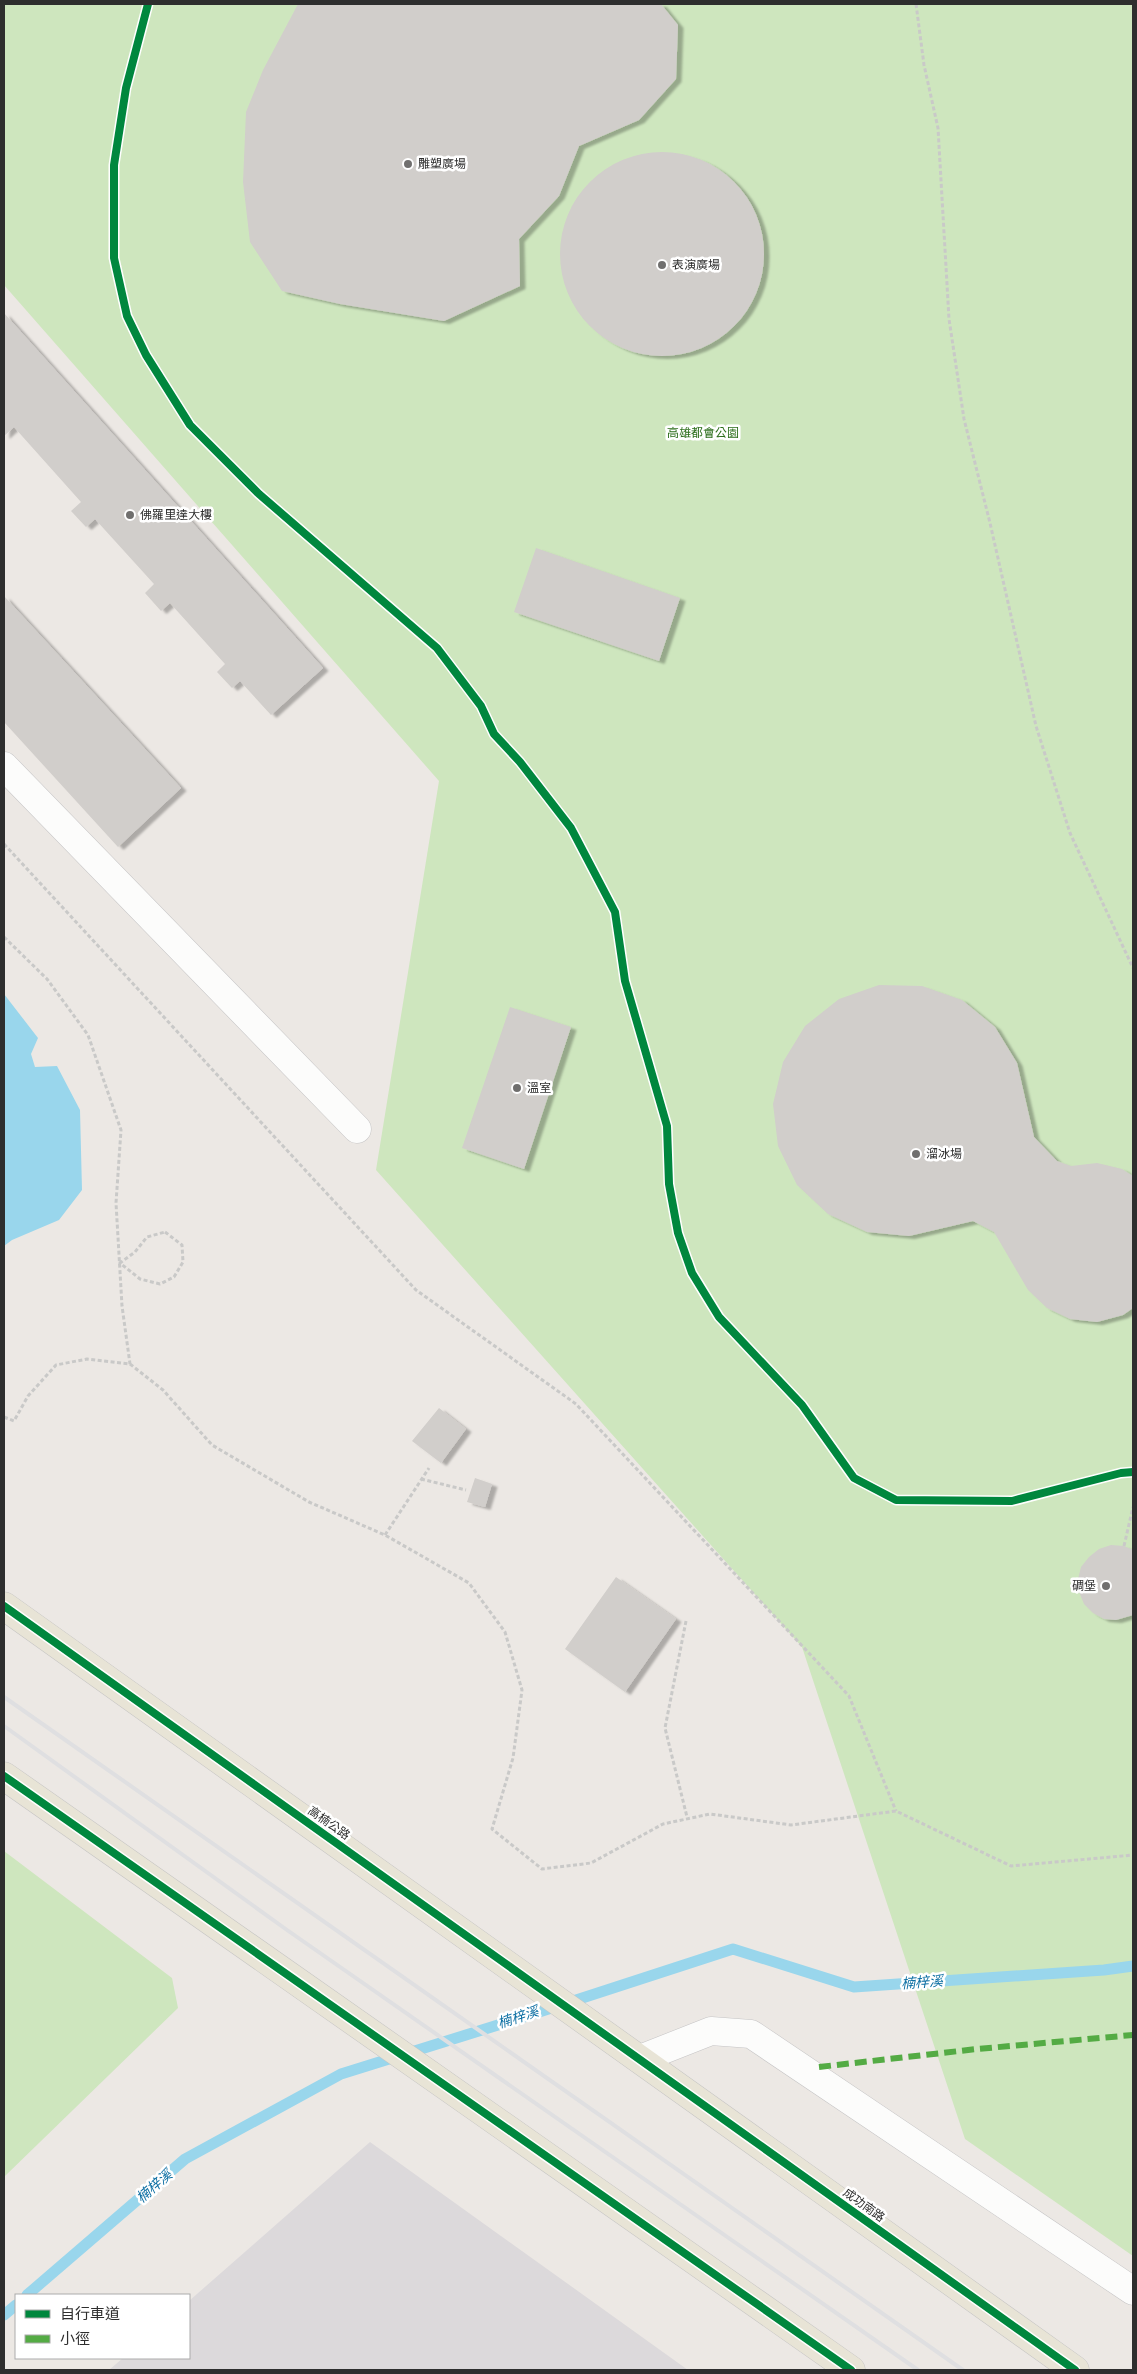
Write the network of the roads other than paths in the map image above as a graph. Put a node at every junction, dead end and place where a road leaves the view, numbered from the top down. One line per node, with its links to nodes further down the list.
1 (4, 766): 2 (lane)
2 (357, 1129)
3 (4, 1606): 5 (main road, 高楠公路)
4 (4, 1776): 7 (main road)
5 (640, 2059): 6 (lane); 8 (main road, 成功南路)
6 (1133, 2291)
7 (850, 2370)
8 (1075, 2370)

